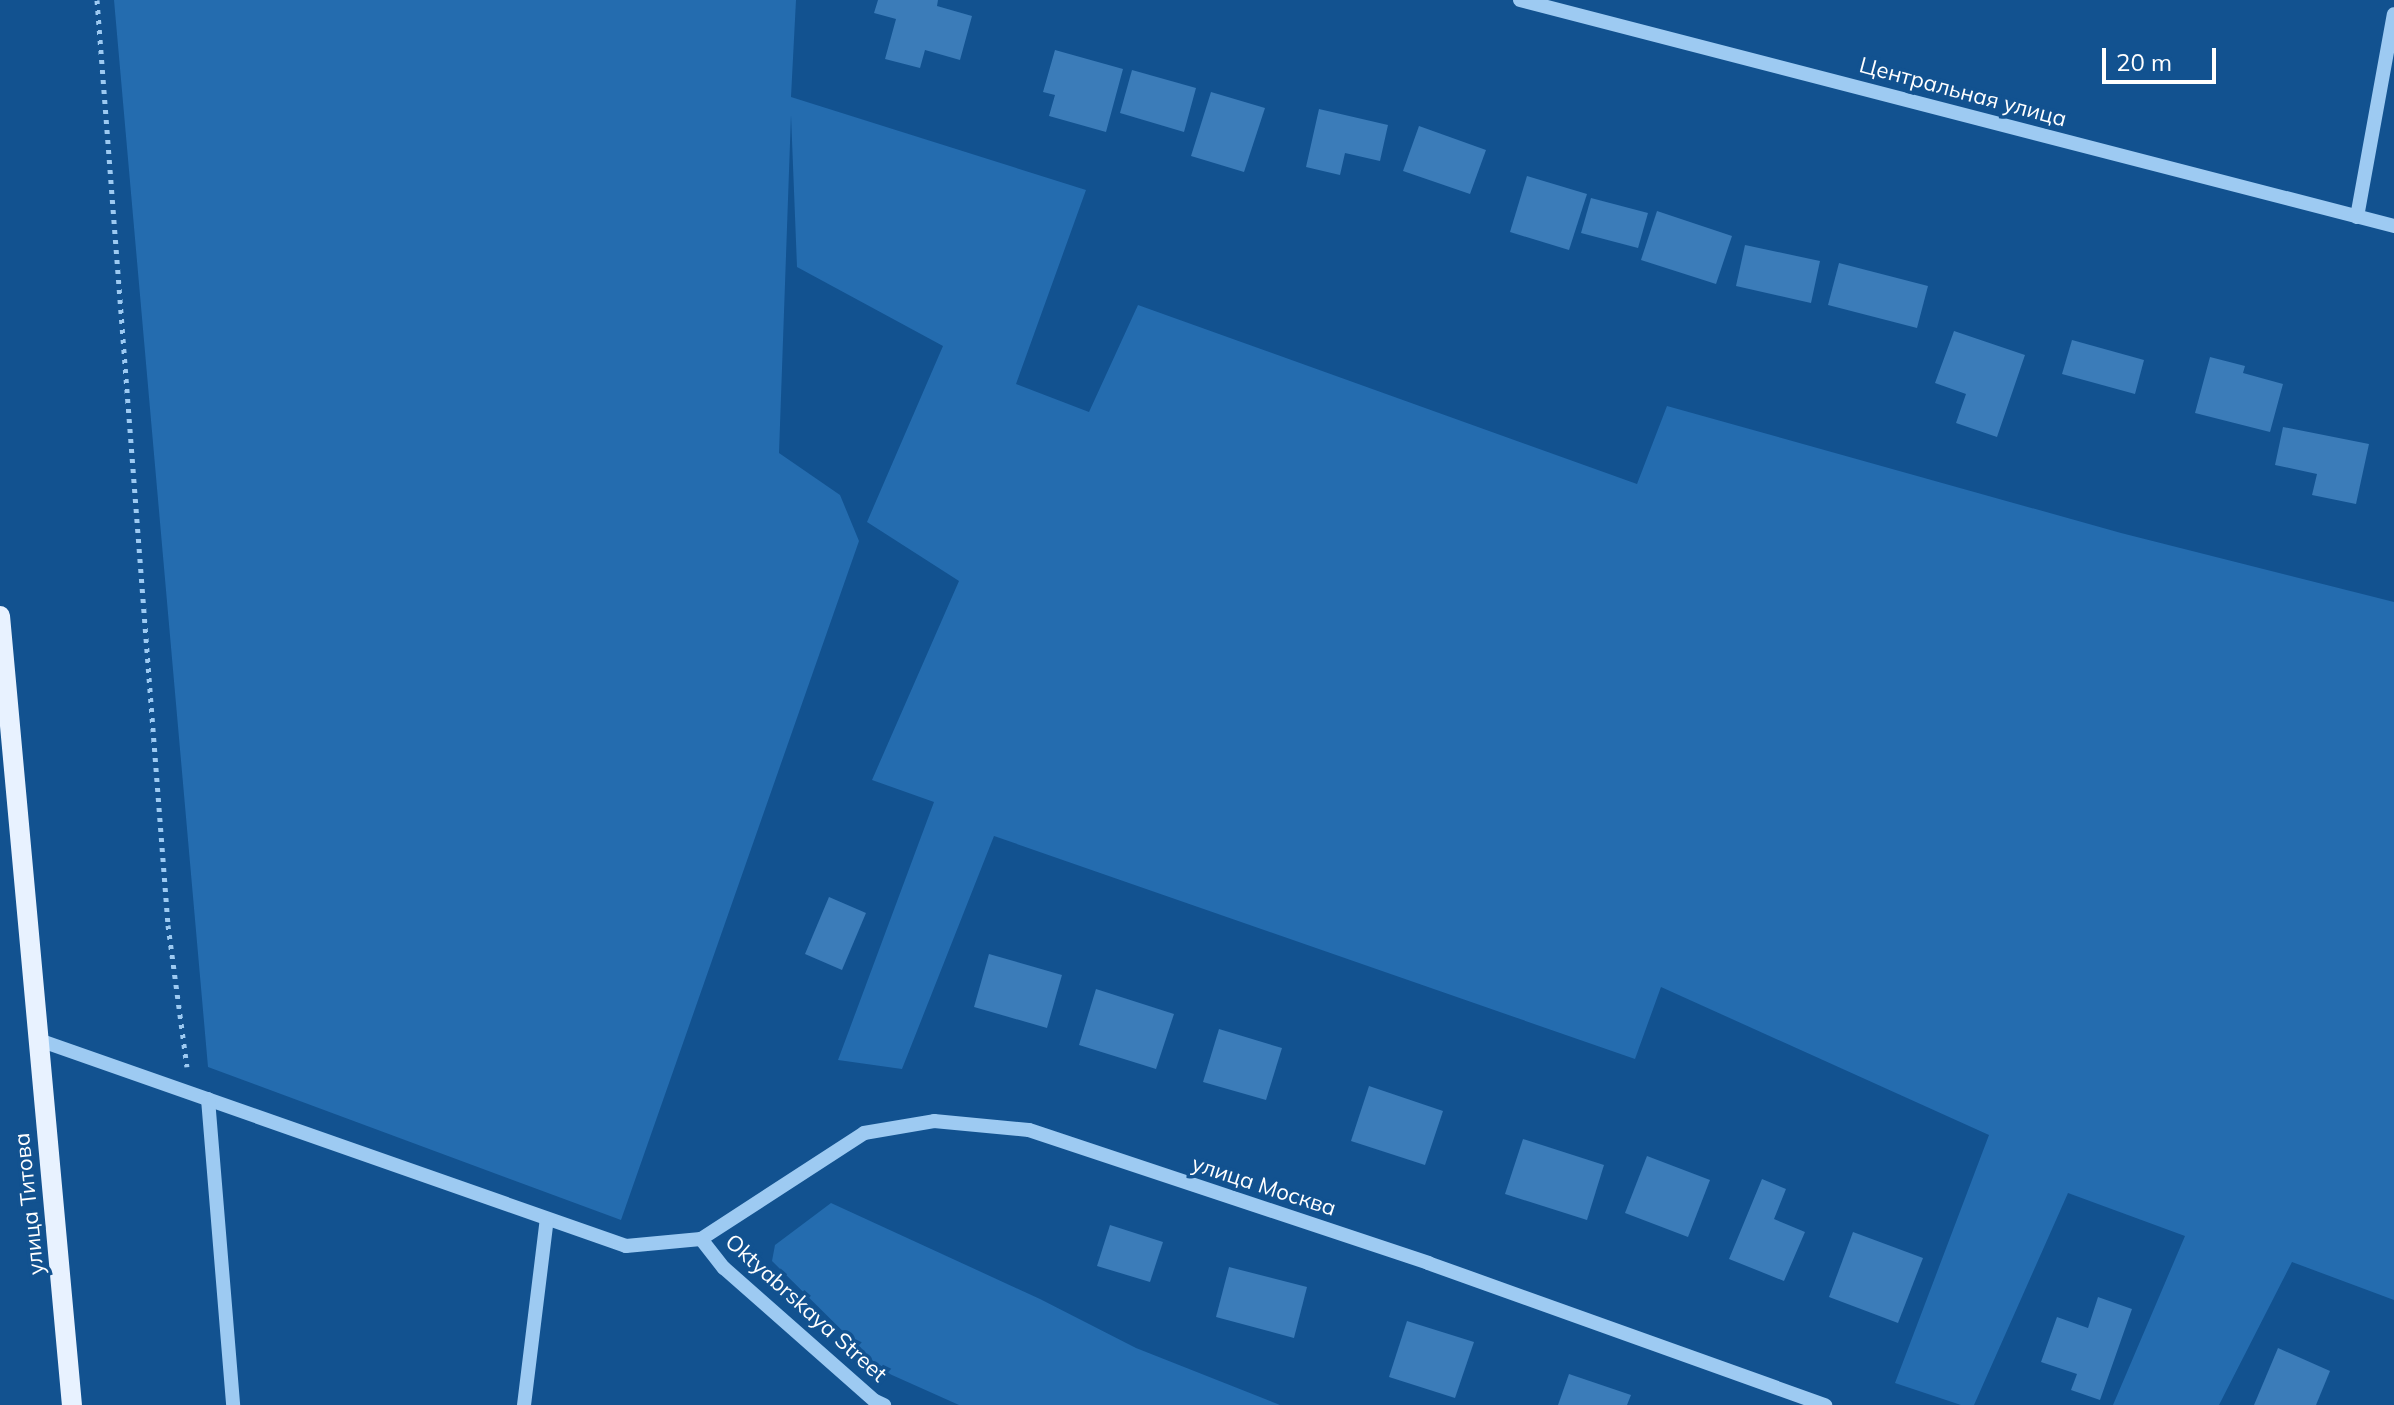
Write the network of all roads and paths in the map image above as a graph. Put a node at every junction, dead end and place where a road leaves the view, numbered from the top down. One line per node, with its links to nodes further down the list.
1 (97, 0): 8 (path)
2 (1520, 0): 4 (street, Центральная улица)
3 (2394, 14): 4 (street)
4 (2357, 217): 5 (street, Центральная улица)
5 (2394, 226)
6 (0, 616): 7 (main road, улица Титова)
7 (36, 1039): 8 (street); 12 (main road, улица Титова)
8 (191, 1093): 9 (street)
9 (208, 1099): 10 (street); 13 (street)
10 (547, 1219): 11 (street); 14 (street)
11 (701, 1239): 15 (street, Oktyabrskaya Street); 16 (street, улица Москва)
12 (72, 1405)
13 (233, 1405)
14 (524, 1405)
15 (884, 1405)
16 (1825, 1405)

